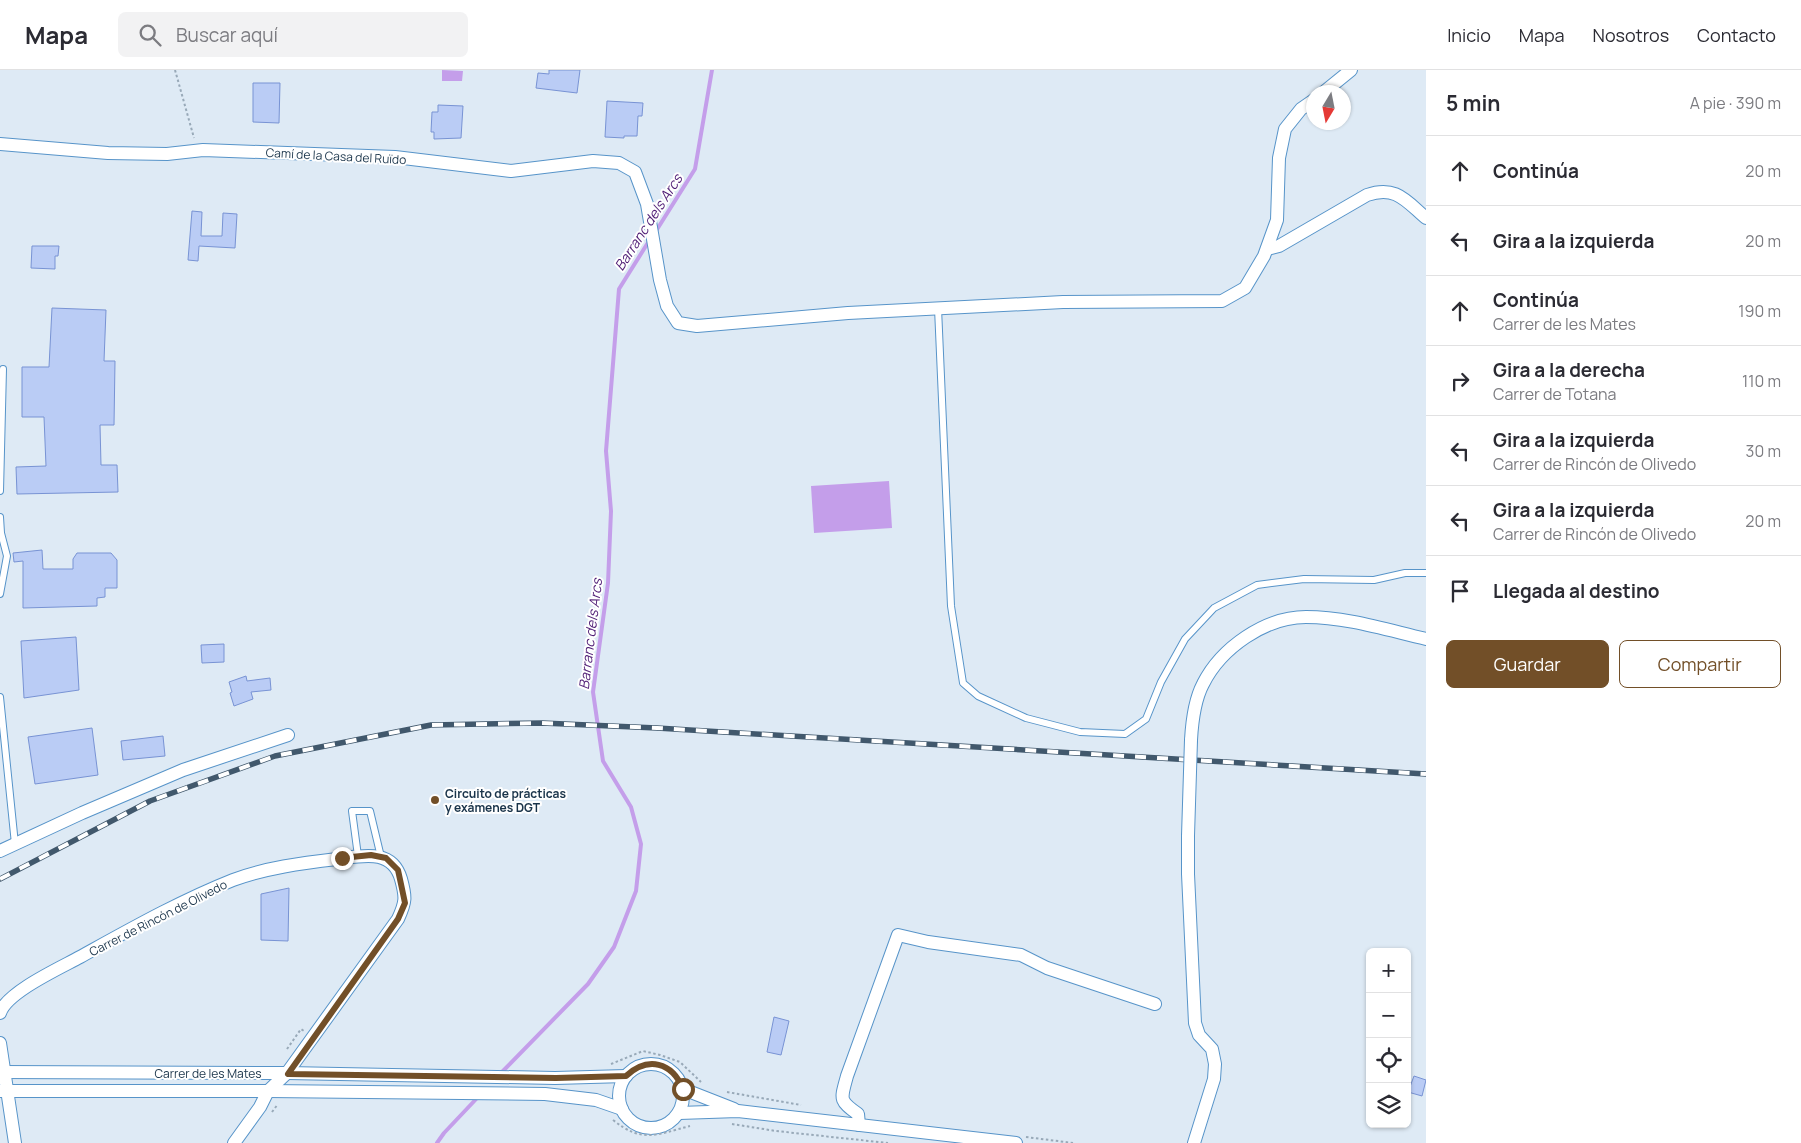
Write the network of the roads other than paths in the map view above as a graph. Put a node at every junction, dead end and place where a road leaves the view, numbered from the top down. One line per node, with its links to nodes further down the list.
1 (1352, 70): 2 (street)
2 (1333, 85)
3 (1306, 106): 6 (street)
4 (0, 144): 7 (street, Camí de la Casa del Ruïdo)
5 (1426, 218): 6 (street)
6 (1267, 249): 7 (street)
7 (938, 308): 11 (lane)
8 (3, 369): 9 (lane)
9 (0, 491)
10 (0, 517): 12 (lane)
11 (1426, 573)
12 (0, 594)
13 (1426, 639): 33 (street, bridge)
14 (0, 697): 16 (lane)
15 (288, 735): 16 (street)
16 (15, 844): 17 (street)
17 (0, 851)
18 (358, 856): 19 (street, Carrer de Rincón de Olivedo); 19 (lane); 21 (street, Carrer de Rincón de Olivedo)
19 (381, 857): 24 (street)
20 (1155, 1004): 32 (street)
21 (0, 1013)
22 (0, 1043): 23 (street)
23 (2, 1072): 24 (street, Carrer de les Mates); 27 (street)
24 (288, 1074): 25 (street, Carrer de les Mates); 28 (street)
25 (626, 1076): 26 (street); 29 (street)
26 (683, 1089): 30 (street); 31 (street)
27 (3, 1090): 28 (street, Carrer de les Mates); 34 (street)
28 (268, 1091): 29 (street, Carrer de les Mates); 35 (street)
29 (622, 1109): 31 (street)
30 (738, 1111): 31 (street); 32 (street)
31 (679, 1113)
32 (859, 1125): 36 (street)
33 (1197, 1139)
34 (15, 1143)
35 (234, 1143)
36 (1016, 1143)

